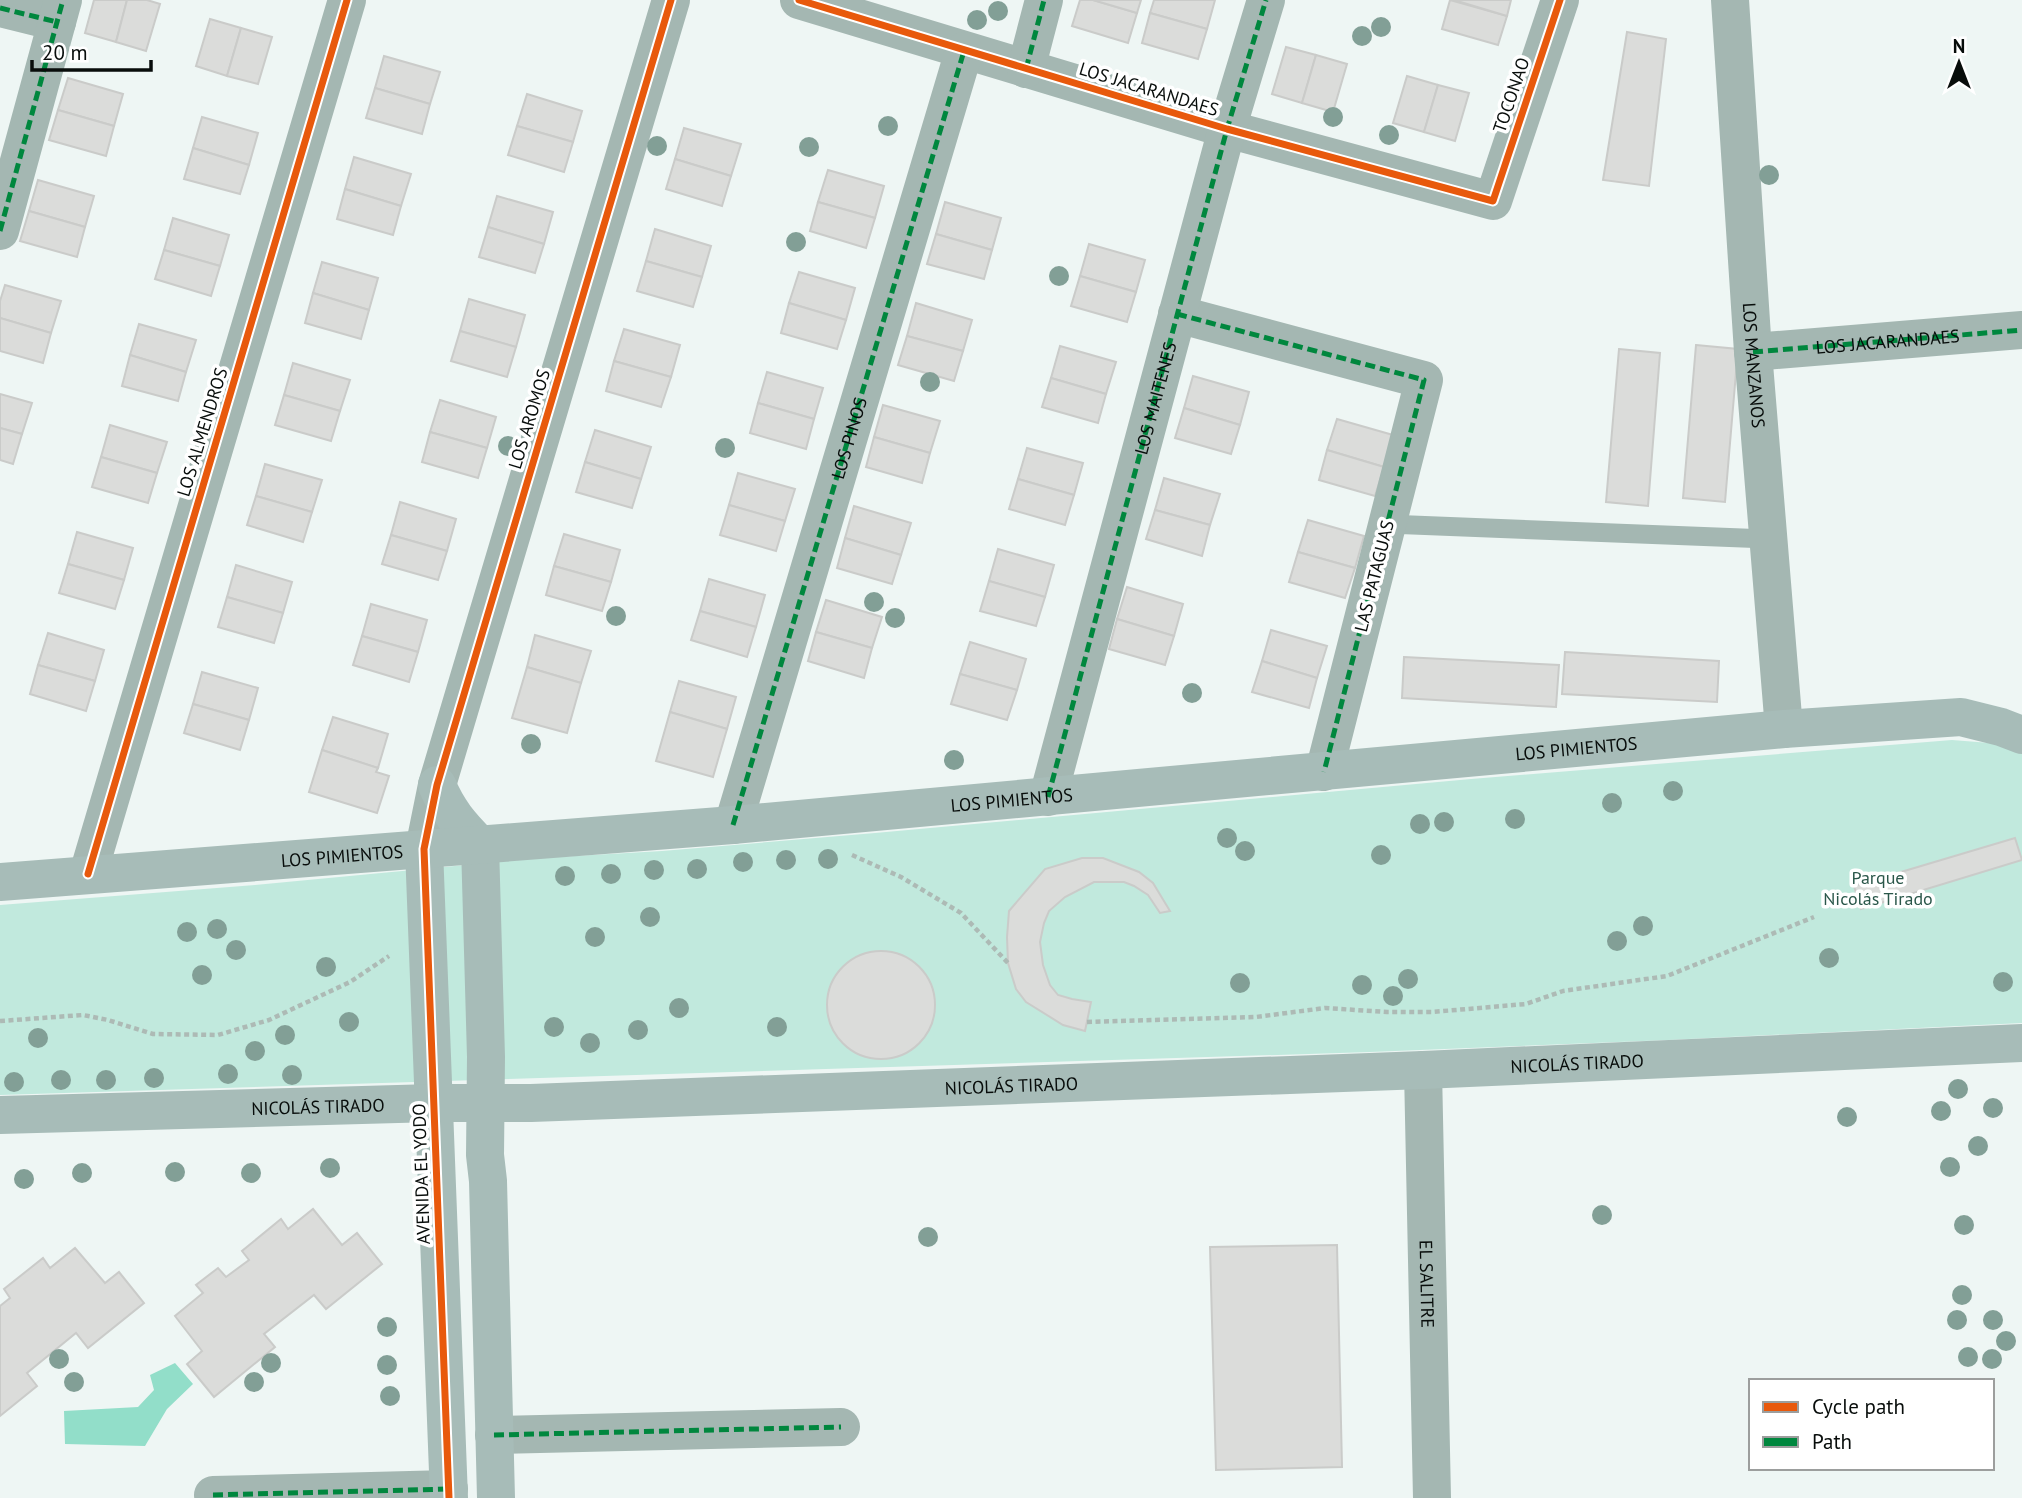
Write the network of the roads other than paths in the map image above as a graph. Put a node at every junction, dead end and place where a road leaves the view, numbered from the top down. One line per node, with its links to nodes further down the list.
1 (347, 0): 30 (street, LOS ALMENDROS)
2 (671, 0): 25 (street, LOS AROMOS)
3 (799, 0): 10 (street, LOS JACARANDAES)
4 (1044, 0): 11 (street)
5 (1266, 0): 12 (street, LOS MAITENES)
6 (1560, 0): 13 (street, TOCONAO)
7 (1730, 0): 17 (street, LOS MANZANOS)
8 (0, 8): 9 (street)
9 (60, 11): 14 (street)
10 (964, 51): 11 (street, LOS JACARANDAES); 27 (street, LOS PINOS)
11 (1026, 69): 12 (street, LOS JACARANDAES)
12 (1227, 129): 13 (street, LOS JACARANDAES); 15 (street, LOS MAITENES)
13 (1493, 201)
14 (0, 230)
15 (1177, 314): 18 (street, LAS PATAGUAS); 26 (street, LOS MAITENES)
16 (2022, 330): 17 (street, LOS JACARANDAES)
17 (1753, 352): 19 (street, LOS MANZANOS)
18 (1387, 524): 19 (lane); 24 (street, LAS PATAGUAS)
19 (1768, 539): 22 (street, LOS MANZANOS)
20 (2022, 711): 21 (street, LOS PIMIENTOS)
21 (1961, 717): 22 (main road, LOS PIMIENTOS); 23 (main road)
22 (1784, 729): 24 (main road, LOS PIMIENTOS)
23 (2022, 735)
24 (1324, 772): 26 (main road, LOS PIMIENTOS)
25 (436, 785): 28 (main road); 29 (street, LOS AROMOS)
26 (1048, 797): 27 (main road, LOS PIMIENTOS)
27 (733, 825): 28 (main road, LOS PIMIENTOS)
28 (480, 845): 29 (main road, LOS PIMIENTOS); 35 (main road)
29 (424, 849): 30 (main road, LOS PIMIENTOS); 34 (main road, AVENIDA EL YODO)
30 (88, 874): 31 (main road, LOS PIMIENTOS)
31 (0, 882)
32 (2022, 1043): 33 (main road, NICOLÁS TIRADO)
33 (1423, 1070): 35 (main road, NICOLÁS TIRADO); 42 (street, EL SALITRE)
34 (434, 1103): 35 (main road, NICOLÁS TIRADO); 36 (main road, NICOLÁS TIRADO); 39 (main road, AVENIDA EL YODO)
35 (486, 1105): 38 (main road)
36 (0, 1115)
37 (841, 1427): 38 (street)
38 (494, 1435): 41 (main road)
39 (449, 1493): 40 (street)
40 (213, 1494)
41 (496, 1498)
42 (1432, 1498)

